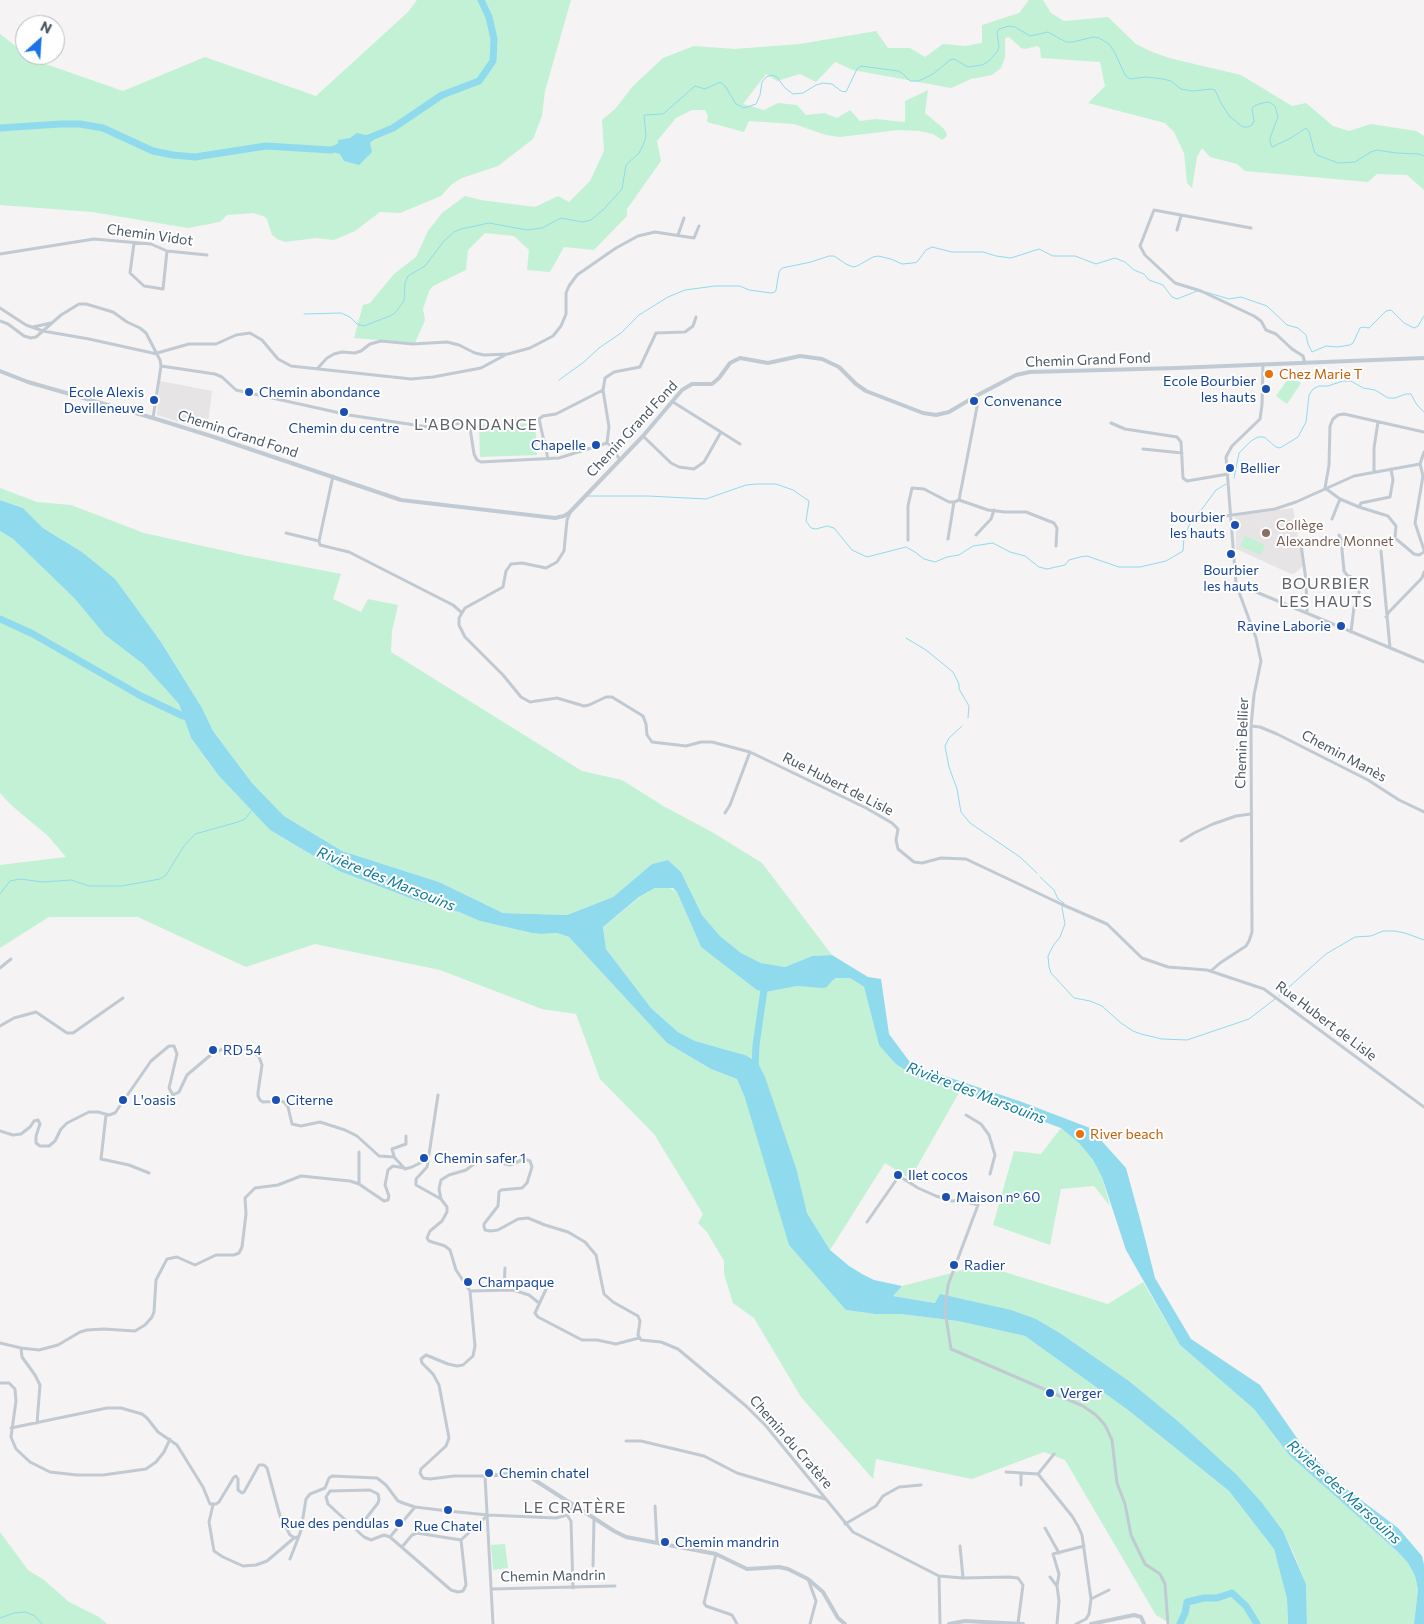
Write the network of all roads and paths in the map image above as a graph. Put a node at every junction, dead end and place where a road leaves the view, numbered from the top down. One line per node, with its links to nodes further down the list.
1 (1181, 216): 4 (street); 5 (street); 20 (street)
2 (684, 218): 6 (street)
3 (699, 226): 6 (street)
4 (1251, 228)
5 (1177, 230)
6 (678, 235): 18 (street)
7 (134, 243): 8 (street, Chemin Vidot); 8 (street); 9 (street, Chemin Vidot)
8 (167, 251): 10 (street, Chemin Vidot)
9 (0, 254)
10 (208, 255)
11 (0, 308): 15 (street)
12 (696, 317): 25 (street)
13 (0, 321): 16 (street)
14 (52, 323): 15 (street); 16 (street); 17 (street)
15 (31, 327): 16 (street)
16 (43, 331): 17 (street)
17 (157, 354): 22 (street); 23 (street)
18 (508, 354): 23 (street); 23 (street)
19 (1424, 358): 20 (street, Chemin Grand Fond)
20 (1304, 363): 21 (street, Chemin Grand Fond)
21 (1263, 364): 26 (street, Chemin Grand Fond); 48 (street, Chemin Bellier)
22 (161, 366): 28 (street); 34 (street)
23 (318, 369)
24 (0, 371): 28 (street, Chemin Grand Fond)
25 (602, 390): 29 (street); 38 (street)
26 (976, 396): 27 (street, Chemin Grand Fond); 52 (street)
27 (673, 402): 35 (street); 37 (street, Chemin Grand Fond)
28 (154, 418): 49 (street, Chemin Grand Fond)
29 (539, 418): 30 (street); 43 (street)
30 (512, 421)
31 (480, 422): 34 (street)
32 (1378, 422): 36 (street); 47 (street); 50 (street)
33 (1112, 423): 42 (street)
34 (469, 427): 43 (street)
35 (721, 432): 37 (street); 39 (street)
36 (1424, 432)
37 (643, 436): 44 (street, Chemin Grand Fond)
38 (607, 443): 43 (street); 44 (street)
39 (740, 444)
40 (1142, 449): 42 (street)
41 (1424, 452): 45 (street)
42 (1182, 453): 48 (street)
43 (548, 459)
44 (620, 460): 56 (street, Chemin Grand Fond)
45 (1420, 464): 46 (street); 69 (street)
46 (1391, 469): 47 (street); 54 (street)
47 (1374, 471): 50 (street)
48 (1228, 474): 57 (street, Chemin Bellier)
49 (333, 476): 56 (street, Chemin Grand Fond); 65 (street)
50 (1325, 488): 51 (street); 57 (street)
51 (1340, 499): 54 (street); 59 (street)
52 (959, 500): 53 (street); 55 (street)
53 (954, 502): 63 (street); 64 (street)
54 (1359, 507): 69 (street)
55 (994, 510): 61 (street); 67 (street)
56 (569, 513): 72 (street)
57 (1232, 515): 58 (street); 71 (street, Chemin Bellier)
58 (1204, 519)
59 (1332, 519)
60 (286, 533): 65 (street)
61 (976, 535)
62 (1339, 535): 75 (street)
63 (908, 540)
64 (948, 540)
65 (319, 541): 72 (street)
66 (1301, 545): 73 (street)
67 (1056, 546)
68 (1381, 551): 74 (street)
69 (1424, 551)
70 (1424, 572): 74 (street)
71 (1236, 584): 73 (street); 78 (street, Chemin Bellier)
72 (461, 612): 79 (street, Rue Hubert de Lisle)
73 (1306, 612): 75 (street)
74 (1386, 618): 76 (street)
75 (1351, 632): 76 (street)
76 (1390, 648): 77 (street)
77 (1424, 662)
78 (1251, 726): 80 (street, Chemin Manès); 82 (street, Chemin Bellier)
79 (750, 752): 81 (street); 86 (street, Rue Hubert de Lisle)
80 (1424, 812)
81 (725, 813)
82 (1251, 814): 83 (street); 86 (street, Chemin Bellier)
83 (1181, 841)
84 (11, 959): 85 (street)
85 (0, 968)
86 (1211, 971): 90 (street, Rue Hubert de Lisle)
87 (123, 998): 88 (street)
88 (0, 1026)
89 (438, 1095): 97 (street)
90 (1424, 1107)
91 (106, 1115): 93 (street); 96 (street); 99 (street)
92 (966, 1115): 100 (street)
93 (0, 1131)
94 (406, 1136): 96 (street)
95 (359, 1152): 101 (street)
96 (394, 1156): 98 (street)
97 (428, 1161): 98 (street); 102 (street)
98 (405, 1169): 101 (street)
99 (150, 1173)
100 (990, 1174)
101 (359, 1184): 111 (street)
102 (441, 1199): 107 (street); 109 (street)
103 (868, 1222): 170 (street)
104 (505, 1268): 106 (street)
105 (547, 1287): 108 (street)
106 (504, 1289): 107 (street); 108 (street)
107 (470, 1291): 121 (street)
108 (539, 1302): 109 (street)
109 (639, 1338): 124 (street, Chemin du Cratère)
110 (0, 1343): 111 (street)
111 (21, 1348): 113 (street)
112 (0, 1383): 114 (street)
113 (37, 1423): 114 (street); 115 (street)
114 (11, 1428): 115 (street)
115 (170, 1439): 125 (street)
116 (626, 1441): 124 (street)
117 (1054, 1454): 120 (street)
118 (1006, 1472): 119 (street)
119 (1021, 1473): 120 (street); 123 (street)
120 (1038, 1474): 141 (street)
121 (485, 1476): 126 (street); 129 (street)
122 (921, 1485): 132 (street)
123 (1021, 1485)
124 (825, 1499): 132 (street, Chemin du Cratère)
125 (213, 1505): 137 (street); 137 (street)
126 (574, 1506): 130 (street); 131 (street)
127 (655, 1506): 139 (street)
128 (415, 1507): 129 (street); 135 (street); 136 (street)
129 (488, 1515): 130 (street); 138 (street); 154 (street)
130 (567, 1515): 153 (street)
131 (594, 1519): 139 (street); 146 (street)
132 (845, 1524): 147 (street, Chemin du Cratère)
133 (1045, 1528): 143 (street)
134 (357, 1530): 134 (street); 136 (street)
135 (299, 1536): 137 (street); 145 (street)
136 (390, 1537): 142 (street)
137 (295, 1538)
138 (461, 1540): 142 (street); 142 (street)
139 (657, 1544): 144 (street)
140 (960, 1546): 149 (street)
141 (1084, 1546): 143 (street); 156 (street)
142 (402, 1547)
143 (1059, 1553): 152 (street)
144 (716, 1554): 150 (street); 159 (street)
145 (290, 1559)
146 (593, 1566)
147 (939, 1576): 149 (street, Chemin du Cratère); 162 (street)
148 (1050, 1577): 152 (street)
149 (963, 1578): 157 (street, Chemin du Cratère)
150 (808, 1579): 160 (street); 161 (street)
151 (614, 1586): 153 (street, Chemin Mandrin)
152 (1057, 1586): 165 (street)
153 (573, 1588): 154 (street, Chemin Mandrin)
154 (492, 1589): 158 (street)
155 (1109, 1590): 156 (street)
156 (1091, 1599): 167 (street)
157 (1018, 1623): 163 (street); 164 (street)
158 (493, 1624)
159 (736, 1624)
160 (810, 1624)
161 (845, 1624)
162 (940, 1624)
163 (949, 1624)
164 (1023, 1624)
165 (1057, 1624): 166 (street)
166 (1064, 1624)
167 (1076, 1624)
168 (1091, 1624): 169 (street)
169 (1144, 1624)
170 (1168, 1624)

